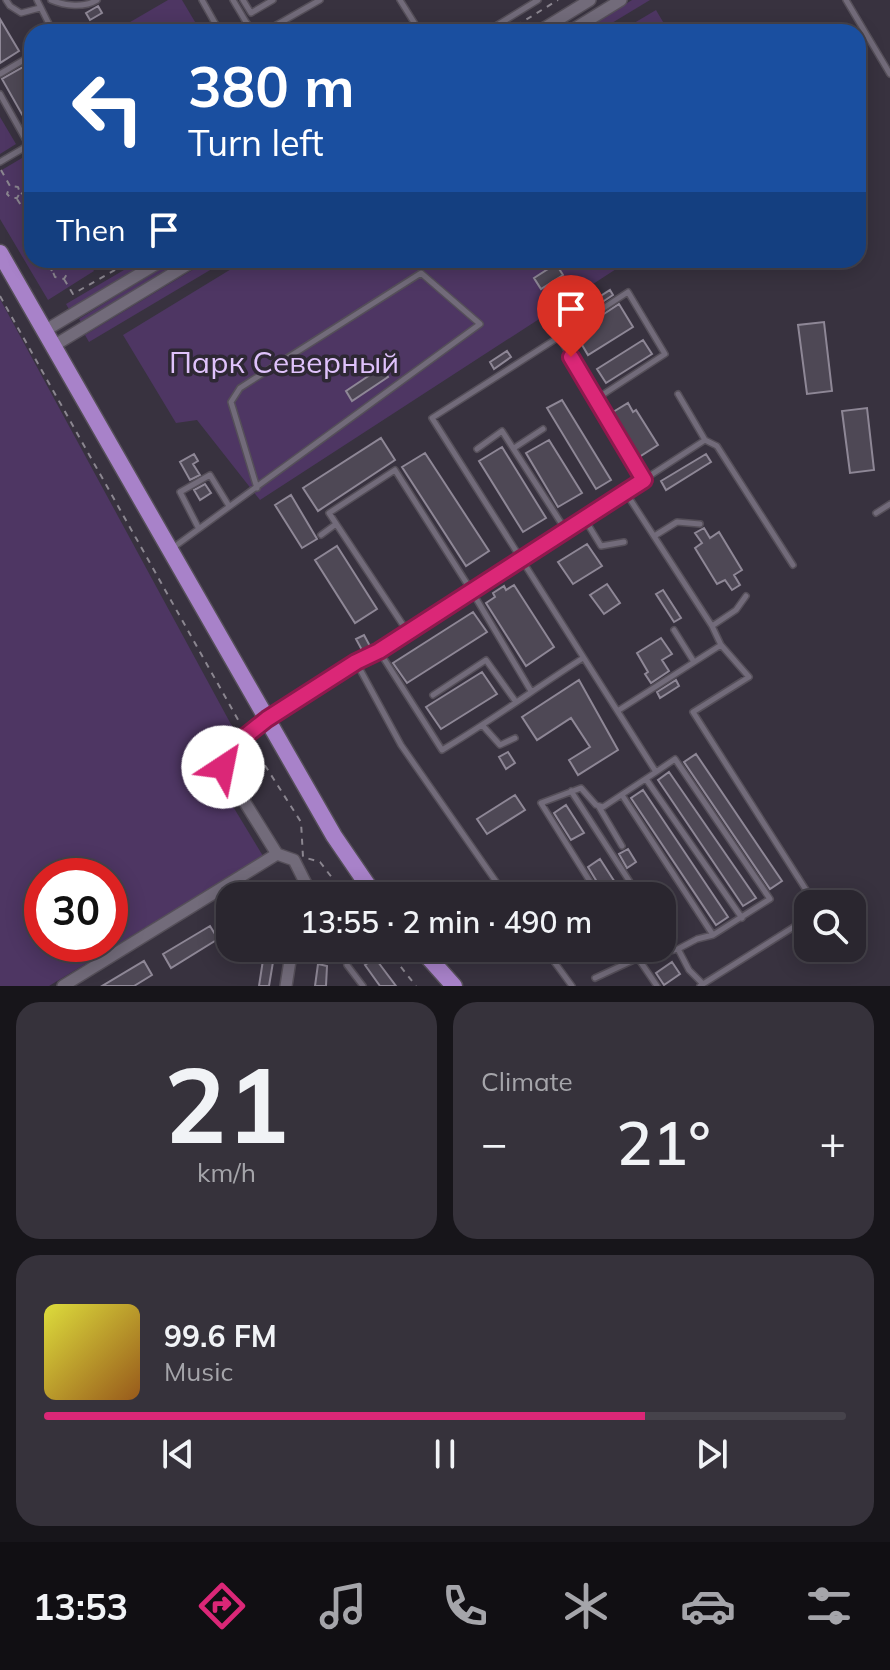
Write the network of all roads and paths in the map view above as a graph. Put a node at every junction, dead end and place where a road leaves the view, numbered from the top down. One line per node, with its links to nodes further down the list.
1 (6, 0): 16 (lane)
2 (37, 0): 16 (lane)
3 (51, 0): 4 (lane)
4 (97, 0)
5 (202, 0): 19 (lane)
6 (233, 0): 17 (lane)
7 (243, 0): 8 (lane)
8 (273, 0)
9 (320, 0): 20 (lane)
10 (400, 0): 21 (lane)
11 (538, 0): 22 (lane)
12 (558, 0): 23 (path)
13 (590, 0): 24 (street)
14 (621, 0): 25 (street)
15 (846, 0): 26 (lane)
16 (40, 8): 18 (lane)
17 (247, 23)
18 (49, 24)
19 (216, 24)
20 (278, 24)
21 (415, 24)
22 (499, 24)
23 (519, 24)
24 (551, 24)
25 (582, 24)
26 (860, 24)
27 (866, 34): 30 (lane)
28 (24, 60): 29 (lane)
29 (0, 74)
30 (890, 74)
31 (0, 94): 32 (lane)
32 (24, 137)
33 (24, 151): 34 (lane)
34 (0, 162)
35 (0, 169): 36 (path)
36 (10, 186): 37 (path); 39 (path)
37 (20, 193): 38 (path); 39 (path)
38 (24, 195)
39 (17, 198): 40 (path)
40 (24, 210)
41 (0, 253): 52 (main road)
42 (46, 268): 48 (path)
43 (56, 268): 48 (path)
44 (65, 268): 49 (path)
45 (118, 268): 49 (path)
46 (152, 268): 52 (street)
47 (180, 268): 52 (street)
48 (53, 272): 49 (path)
49 (64, 279)
50 (0, 296): 92 (path)
51 (559, 337): 54 (lane); 54 (lane); 74 (lane)
52 (51, 338): 73 (main road)
53 (678, 394): 56 (lane)
54 (596, 399): 59 (lane)
55 (543, 429): 57 (lane)
56 (705, 440): 59 (lane); 75 (lane)
57 (514, 448): 58 (lane); 69 (lane)
58 (477, 449)
59 (644, 480): 61 (lane)
60 (257, 488): 60 (lane); 63 (lane)
61 (626, 493): 65 (lane); 78 (lane)
62 (890, 504): 64 (lane)
63 (229, 506): 68 (lane); 68 (lane)
64 (876, 513)
65 (584, 518): 69 (lane); 72 (lane)
66 (336, 524): 70 (lane); 76 (lane); 80 (lane)
67 (700, 524): 71 (lane)
68 (198, 527): 73 (lane)
69 (565, 530): 74 (lane)
70 (321, 535)
71 (656, 535)
72 (624, 542)
73 (170, 550): 90 (main road)
74 (519, 558): 76 (lane); 83 (lane)
75 (793, 565)
76 (471, 590): 80 (lane); 86 (lane)
77 (746, 596): 78 (lane)
78 (712, 626): 81 (lane)
79 (674, 630): 85 (lane)
80 (407, 631): 82 (lane)
81 (721, 645): 85 (lane); 107 (lane)
82 (379, 651): 84 (lane); 91 (lane)
83 (583, 658): 86 (lane); 89 (lane)
84 (356, 662): 90 (lane); 104 (lane)
85 (694, 662): 89 (lane)
86 (531, 691): 88 (lane)
87 (433, 695): 88 (lane)
88 (516, 702): 91 (lane)
89 (619, 710): 94 (lane)
90 (267, 719): 92 (street); 103 (main road)
91 (483, 726): 93 (lane)
92 (246, 734): 100 (street); 102 (path)
93 (515, 738)
94 (656, 772): 95 (lane); 108 (lane)
95 (646, 779): 97 (lane); 108 (lane)
96 (571, 791): 98 (lane); 105 (lane); 106 (lane)
97 (622, 795): 98 (lane); 110 (lane)
98 (599, 806): 99 (lane)
99 (622, 846)
100 (277, 854): 101 (street); 121 (street)
101 (305, 882)
102 (335, 882)
103 (365, 882)
104 (496, 882)
105 (590, 882)
106 (630, 882)
107 (806, 890)
108 (742, 918): 110 (lane)
109 (794, 927): 120 (lane)
110 (713, 935): 111 (lane)
111 (676, 949): 120 (lane)
112 (290, 962): 122 (street)
113 (397, 962): 124 (path)
114 (433, 962): 125 (main road)
115 (554, 962): 126 (lane)
116 (629, 962): 119 (lane)
117 (641, 962): 127 (lane)
118 (347, 965): 123 (lane)
119 (595, 978)
120 (701, 985)
121 (63, 986)
122 (286, 986)
123 (363, 986)
124 (416, 986)
125 (454, 986)
126 (572, 986)
127 (657, 986)

